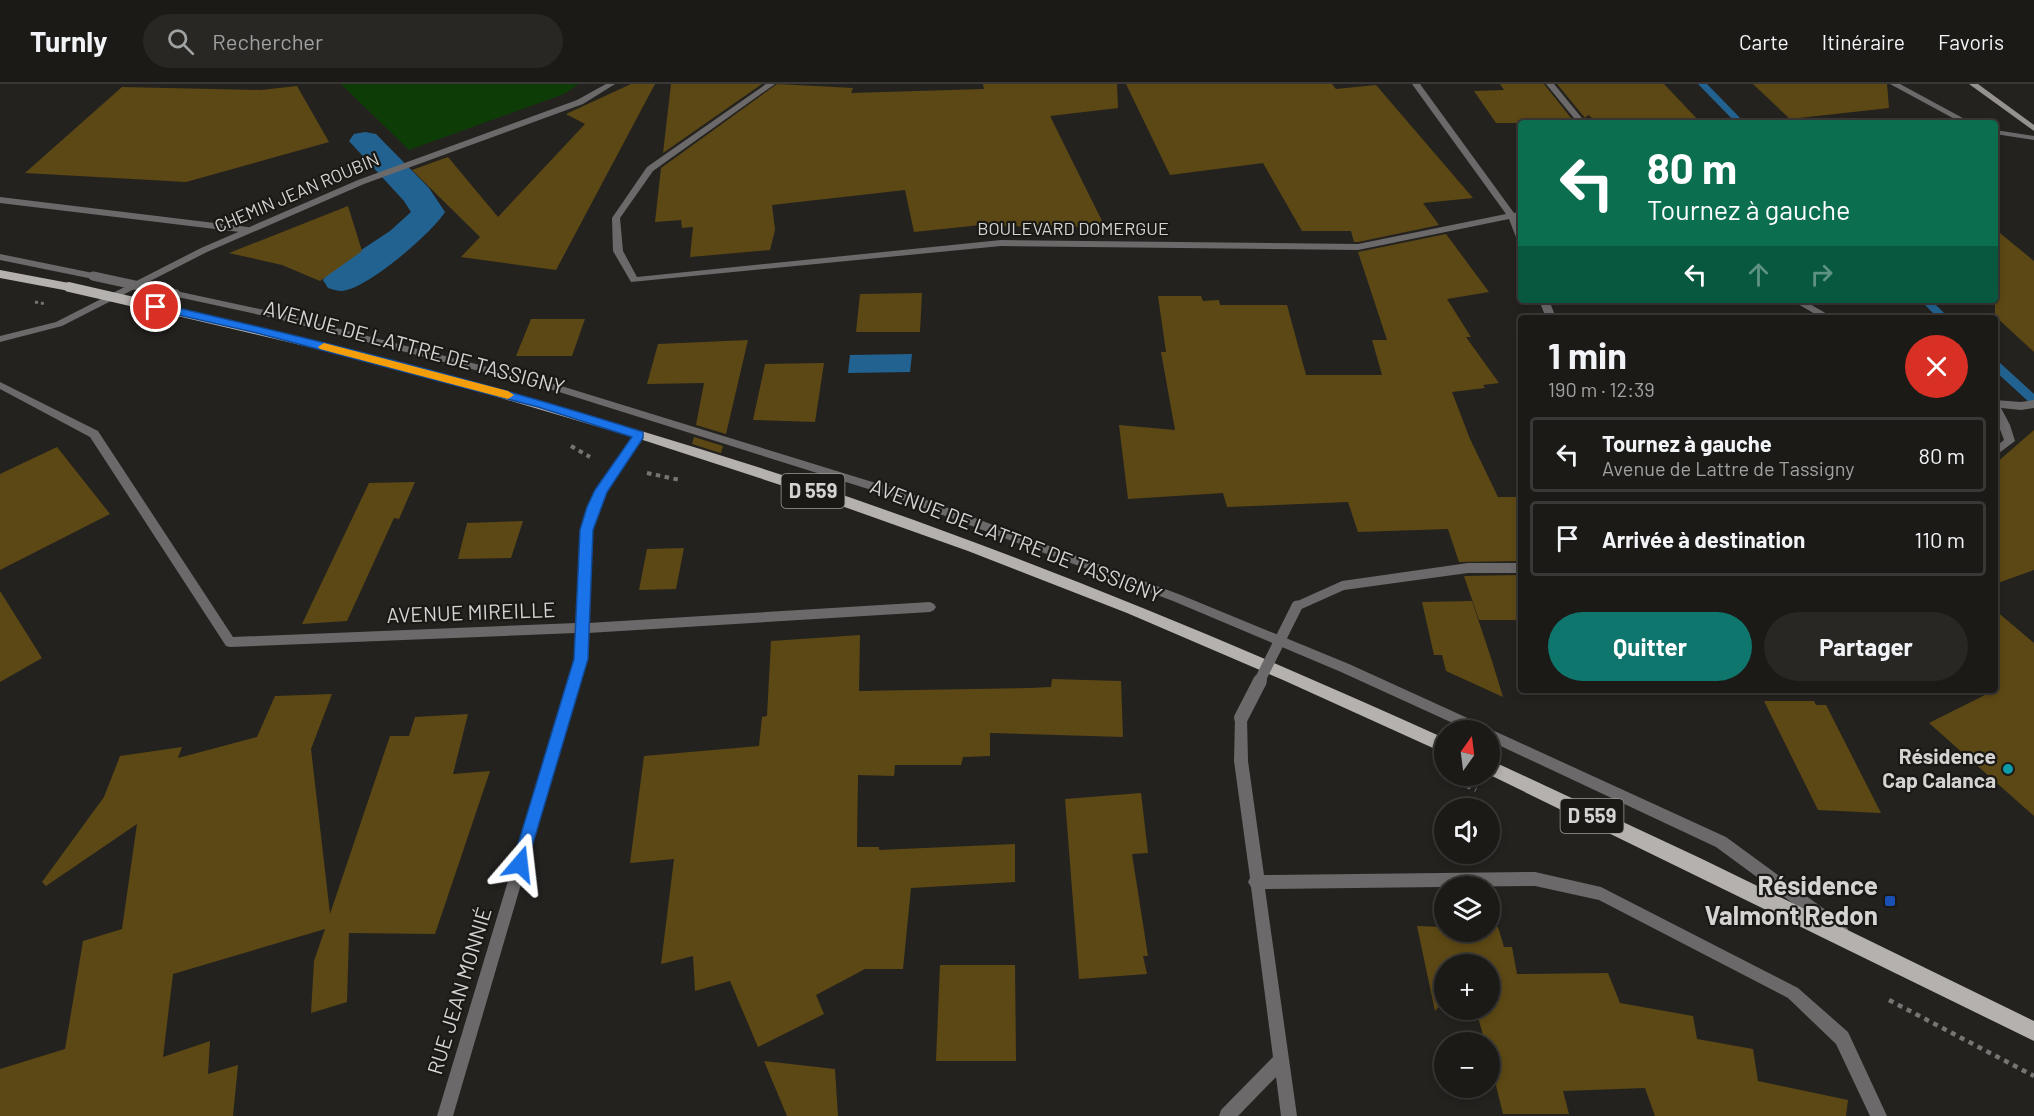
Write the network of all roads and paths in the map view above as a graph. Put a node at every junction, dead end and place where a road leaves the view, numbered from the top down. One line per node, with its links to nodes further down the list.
1 (611, 84): 14 (street, CHEMIN JEAN ROUBIN)
2 (771, 84): 13 (street, BOULEVARD DOMERGUE)
3 (1416, 84): 13 (street)
4 (1550, 84): 7 (street)
5 (1894, 84): 8 (street)
6 (1973, 84): 9 (street)
7 (1580, 120)
8 (1962, 120)
9 (2034, 129)
10 (1998, 132): 11 (street)
11 (2034, 138)
12 (0, 200): 14 (street)
13 (1516, 215)
14 (248, 230): 19 (street, CHEMIN JEAN ROUBIN)
15 (0, 257): 31 (street, bridge)
16 (0, 273): 24 (main road, AVENUE DE LATTRE DE TASSIGNY / D 559, bridge)
17 (1802, 303): 18 (street)
18 (1824, 315)
19 (0, 339)
20 (0, 385): 30 (street, AVENUE MIREILLE)
21 (2034, 404): 22 (street)
22 (1998, 405)
23 (1998, 411): 25 (street)
24 (639, 435): 30 (street, RUE JEAN MONNIÉ); 33 (main road, AVENUE DE LATTRE DE TASSIGNY / D 559)
25 (1998, 450)
26 (642, 472): 27 (path)
27 (686, 481)
28 (1518, 568): 37 (street, bridge)
29 (930, 608): 30 (street, AVENUE MIREILLE)
30 (584, 628): 43 (street, RUE JEAN MONNIÉ)
31 (1458, 720)
32 (1500, 740): 38 (street)
33 (1434, 741)
34 (1500, 772): 38 (main road, D 559)
35 (1467, 786): 36 (path)
36 (1478, 791)
37 (1255, 882): 41 (street); 46 (street)
38 (1874, 954): 40 (main road, D 559)
39 (1879, 994): 42 (path)
40 (2034, 1031)
41 (1281, 1060): 44 (street); 45 (street)
42 (2034, 1076)
43 (445, 1116)
44 (1227, 1116)
45 (1289, 1116)
46 (1879, 1116)

